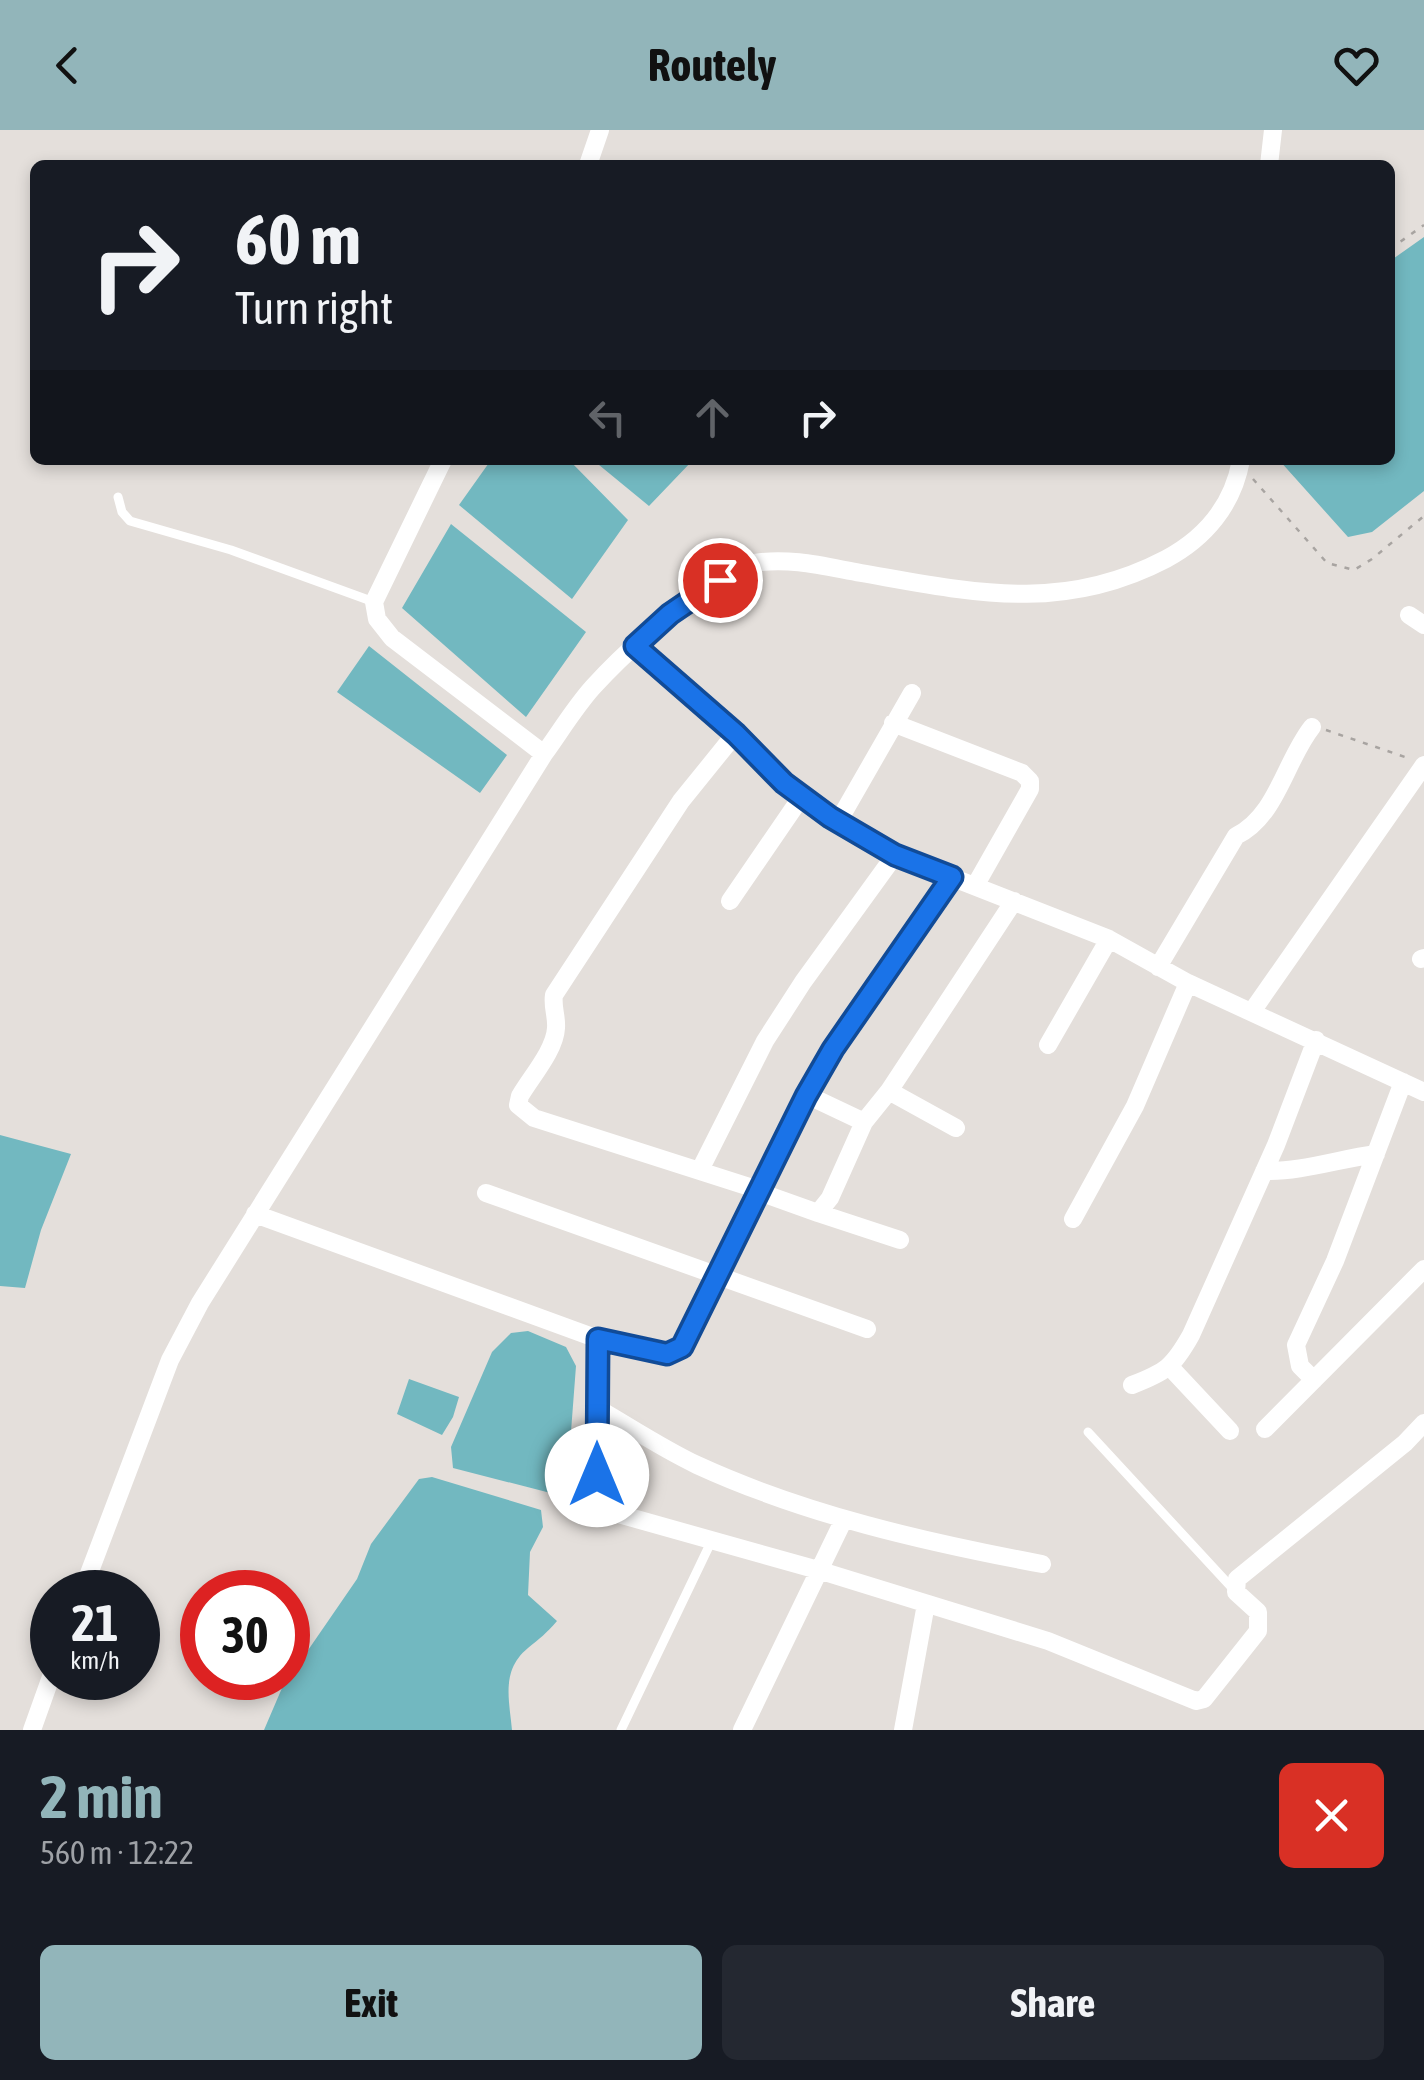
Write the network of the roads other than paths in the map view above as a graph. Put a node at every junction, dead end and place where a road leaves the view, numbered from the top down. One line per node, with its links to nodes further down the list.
1 (600, 130): 3 (street)
2 (1273, 130): 4 (street)
3 (590, 160)
4 (1270, 160)
5 (441, 465): 8 (street)
6 (1240, 465): 9 (street)
7 (118, 497): 8 (lane)
8 (374, 602): 14 (street)
9 (635, 646): 13 (street); 14 (street)
10 (912, 693): 11 (street)
11 (893, 723): 17 (street); 20 (street)
12 (1312, 727): 24 (street)
13 (736, 734): 16 (street); 36 (street)
14 (544, 754): 41 (street)
15 (1416, 762): 26 (street)
16 (802, 796): 17 (street); 21 (street)
17 (838, 822): 18 (street)
18 (895, 855): 19 (street); 36 (street)
19 (952, 877): 20 (street); 32 (street)
20 (975, 886): 22 (street)
21 (730, 901)
22 (1014, 901): 23 (street); 30 (street)
23 (1109, 938): 24 (street); 28 (street)
24 (1158, 967): 25 (street)
25 (1188, 983): 26 (street); 42 (street)
26 (1253, 1010): 27 (street)
27 (1316, 1040): 29 (street); 37 (street)
28 (1048, 1045)
29 (1404, 1082): 31 (street); 35 (street)
30 (889, 1091): 33 (street); 34 (street)
31 (1424, 1092)
32 (806, 1096): 33 (street); 38 (street)
33 (864, 1122): 40 (street)
34 (956, 1128)
35 (1376, 1154): 37 (street); 49 (street)
36 (700, 1170): 38 (street)
37 (1264, 1172): 48 (street)
38 (759, 1191): 40 (street); 45 (street)
39 (486, 1192): 45 (street)
40 (818, 1213): 43 (street)
41 (256, 1214): 47 (street); 59 (street)
42 (1073, 1219)
43 (900, 1240)
44 (1424, 1269): 49 (street)
45 (716, 1275): 46 (street); 47 (street)
46 (867, 1328)
47 (598, 1339): 51 (street)
48 (1170, 1367): 50 (street); 54 (street)
49 (1314, 1380): 53 (street)
50 (1132, 1385)
51 (597, 1408): 56 (street); 57 (street)
52 (1424, 1423): 61 (street)
53 (1266, 1429)
54 (1230, 1430)
55 (1088, 1432): 61 (lane)
56 (844, 1519): 58 (street); 60 (street)
57 (712, 1540): 60 (street); 65 (lane)
58 (1042, 1564)
59 (90, 1570)
60 (818, 1570): 62 (street); 66 (street)
61 (1236, 1592): 62 (street)
62 (926, 1604): 67 (street)
63 (43, 1700): 64 (street)
64 (32, 1730)
65 (621, 1730)
66 (742, 1730)
67 (903, 1730)

